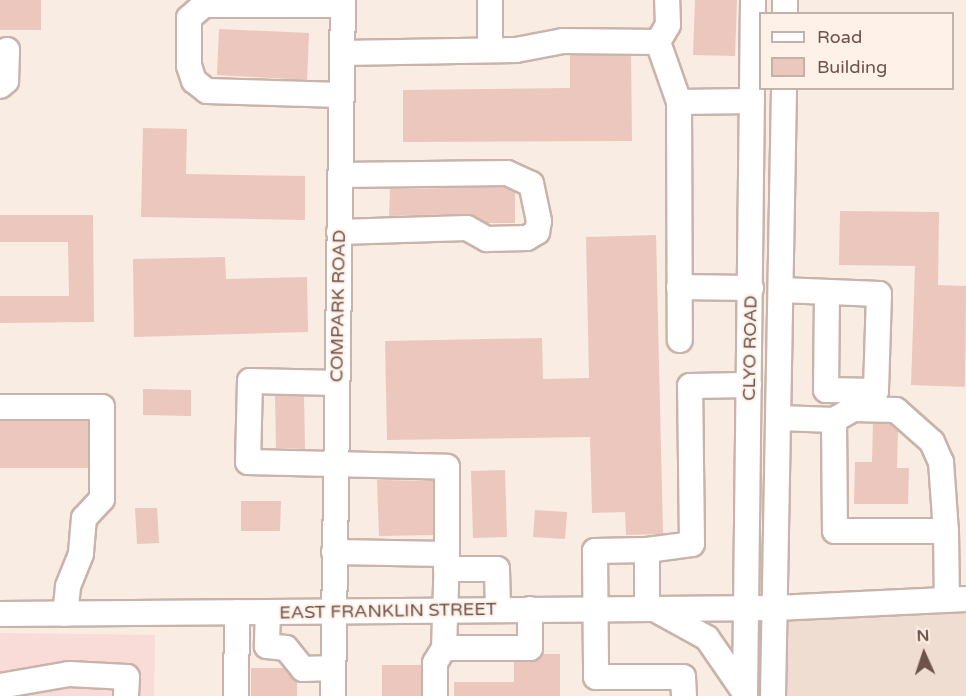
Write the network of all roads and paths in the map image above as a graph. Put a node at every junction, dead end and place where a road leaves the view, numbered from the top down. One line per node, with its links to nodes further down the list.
1 (490, 0): 7 (street)
2 (666, 0): 5 (street)
3 (753, 0): 12 (street, CLYO ROAD)
4 (343, 2): 8 (street, COMPARK ROAD); 11 (street)
5 (658, 42): 7 (street); 13 (street)
6 (7, 50): 9 (street)
7 (490, 50): 8 (street)
8 (342, 53): 11 (street, COMPARK ROAD)
9 (0, 86)
10 (784, 90): 18 (street, CLYO ROAD)
11 (341, 95): 14 (street, COMPARK ROAD)
12 (752, 101): 13 (street); 17 (street, CLYO ROAD)
13 (679, 102): 16 (street)
14 (340, 175): 15 (street, COMPARK ROAD); 15 (street)
15 (339, 232): 21 (street, COMPARK ROAD)
16 (679, 287): 17 (street); 20 (street)
17 (752, 288): 22 (street, CLYO ROAD)
18 (781, 290): 19 (street); 24 (street, CLYO ROAD)
19 (827, 293)
20 (680, 340)
21 (337, 383): 26 (street, COMPARK ROAD); 26 (street)
22 (749, 385): 28 (street); 32 (street, CLYO ROAD)
23 (0, 407): 43 (street)
24 (779, 418): 25 (street); 35 (street, CLYO ROAD)
25 (834, 420): 27 (street); 27 (street)
26 (336, 465): 29 (street, COMPARK ROAD); 30 (street)
27 (946, 531): 31 (street)
28 (647, 550): 33 (street); 34 (street)
29 (334, 552): 30 (street); 39 (street, COMPARK ROAD)
30 (446, 562): 36 (street); 38 (street)
31 (957, 599): 35 (street, EAST FRANKLIN STREET)
32 (746, 607): 34 (street, EAST FRANKLIN STREET); 35 (street, EAST FRANKLIN STREET); 49 (street, CLYO ROAD)
33 (596, 608): 34 (street, EAST FRANKLIN STREET); 37 (street, EAST FRANKLIN STREET); 54 (street)
34 (649, 608): 49 (street)
35 (776, 608): 55 (street, CLYO ROAD)
36 (498, 609): 37 (street, EAST FRANKLIN STREET); 38 (street, EAST FRANKLIN STREET)
37 (530, 609): 46 (street)
38 (444, 610): 39 (street, EAST FRANKLIN STREET); 46 (street)
39 (333, 611): 41 (street, EAST FRANKLIN STREET); 47 (street, COMPARK ROAD)
40 (237, 612): 41 (street, EAST FRANKLIN STREET); 43 (street, EAST FRANKLIN STREET); 44 (street)
41 (268, 612): 45 (street)
42 (0, 614): 43 (street, EAST FRANKLIN STREET)
43 (65, 614)
44 (236, 646): 45 (street); 51 (street)
45 (267, 646): 47 (street)
46 (444, 648): 53 (street)
47 (333, 668): 52 (street, COMPARK ROAD)
48 (0, 686): 50 (street)
49 (745, 695)
50 (126, 696)
51 (236, 696)
52 (333, 696)
53 (435, 696)
54 (684, 696)
55 (773, 696)

